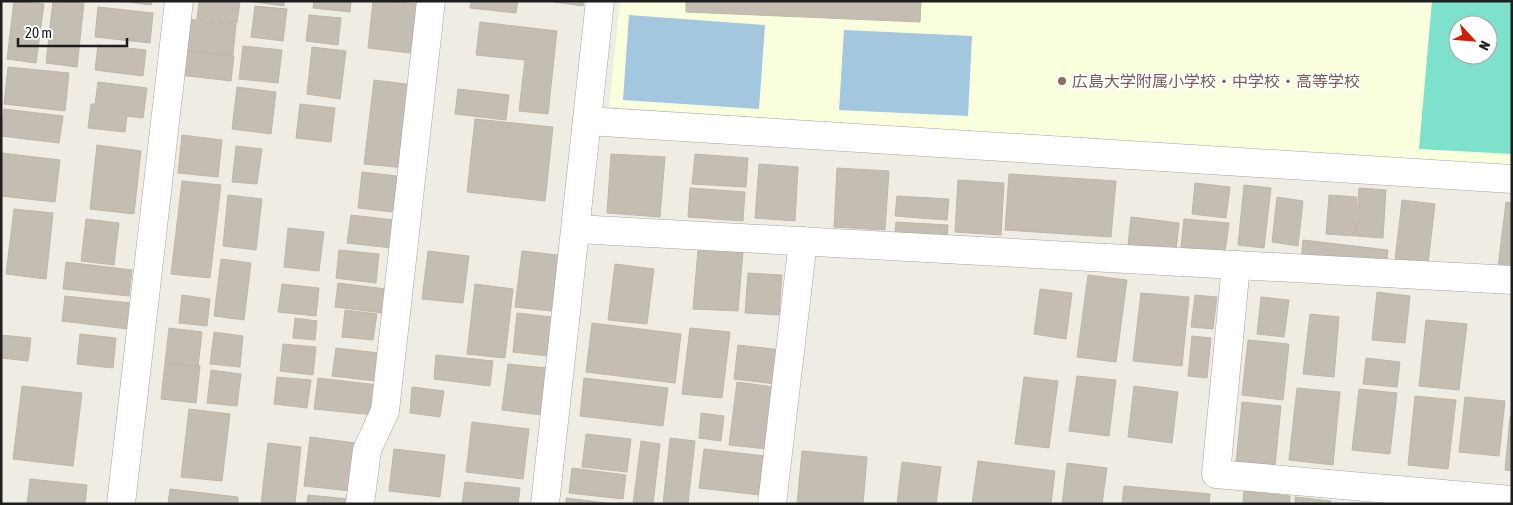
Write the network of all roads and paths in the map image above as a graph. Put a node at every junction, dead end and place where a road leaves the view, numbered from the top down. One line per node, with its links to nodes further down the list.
1 (179, 1): 11 (street)
2 (431, 1): 12 (street)
3 (600, 1): 4 (street)
4 (588, 121): 5 (street); 6 (street)
5 (1512, 179)
6 (576, 228): 7 (street); 13 (street)
7 (803, 241): 8 (street); 14 (street)
8 (1236, 265): 9 (street); 10 (street)
9 (1512, 280)
10 (1512, 500)
11 (121, 504)
12 (360, 504)
13 (545, 504)
14 (772, 504)

